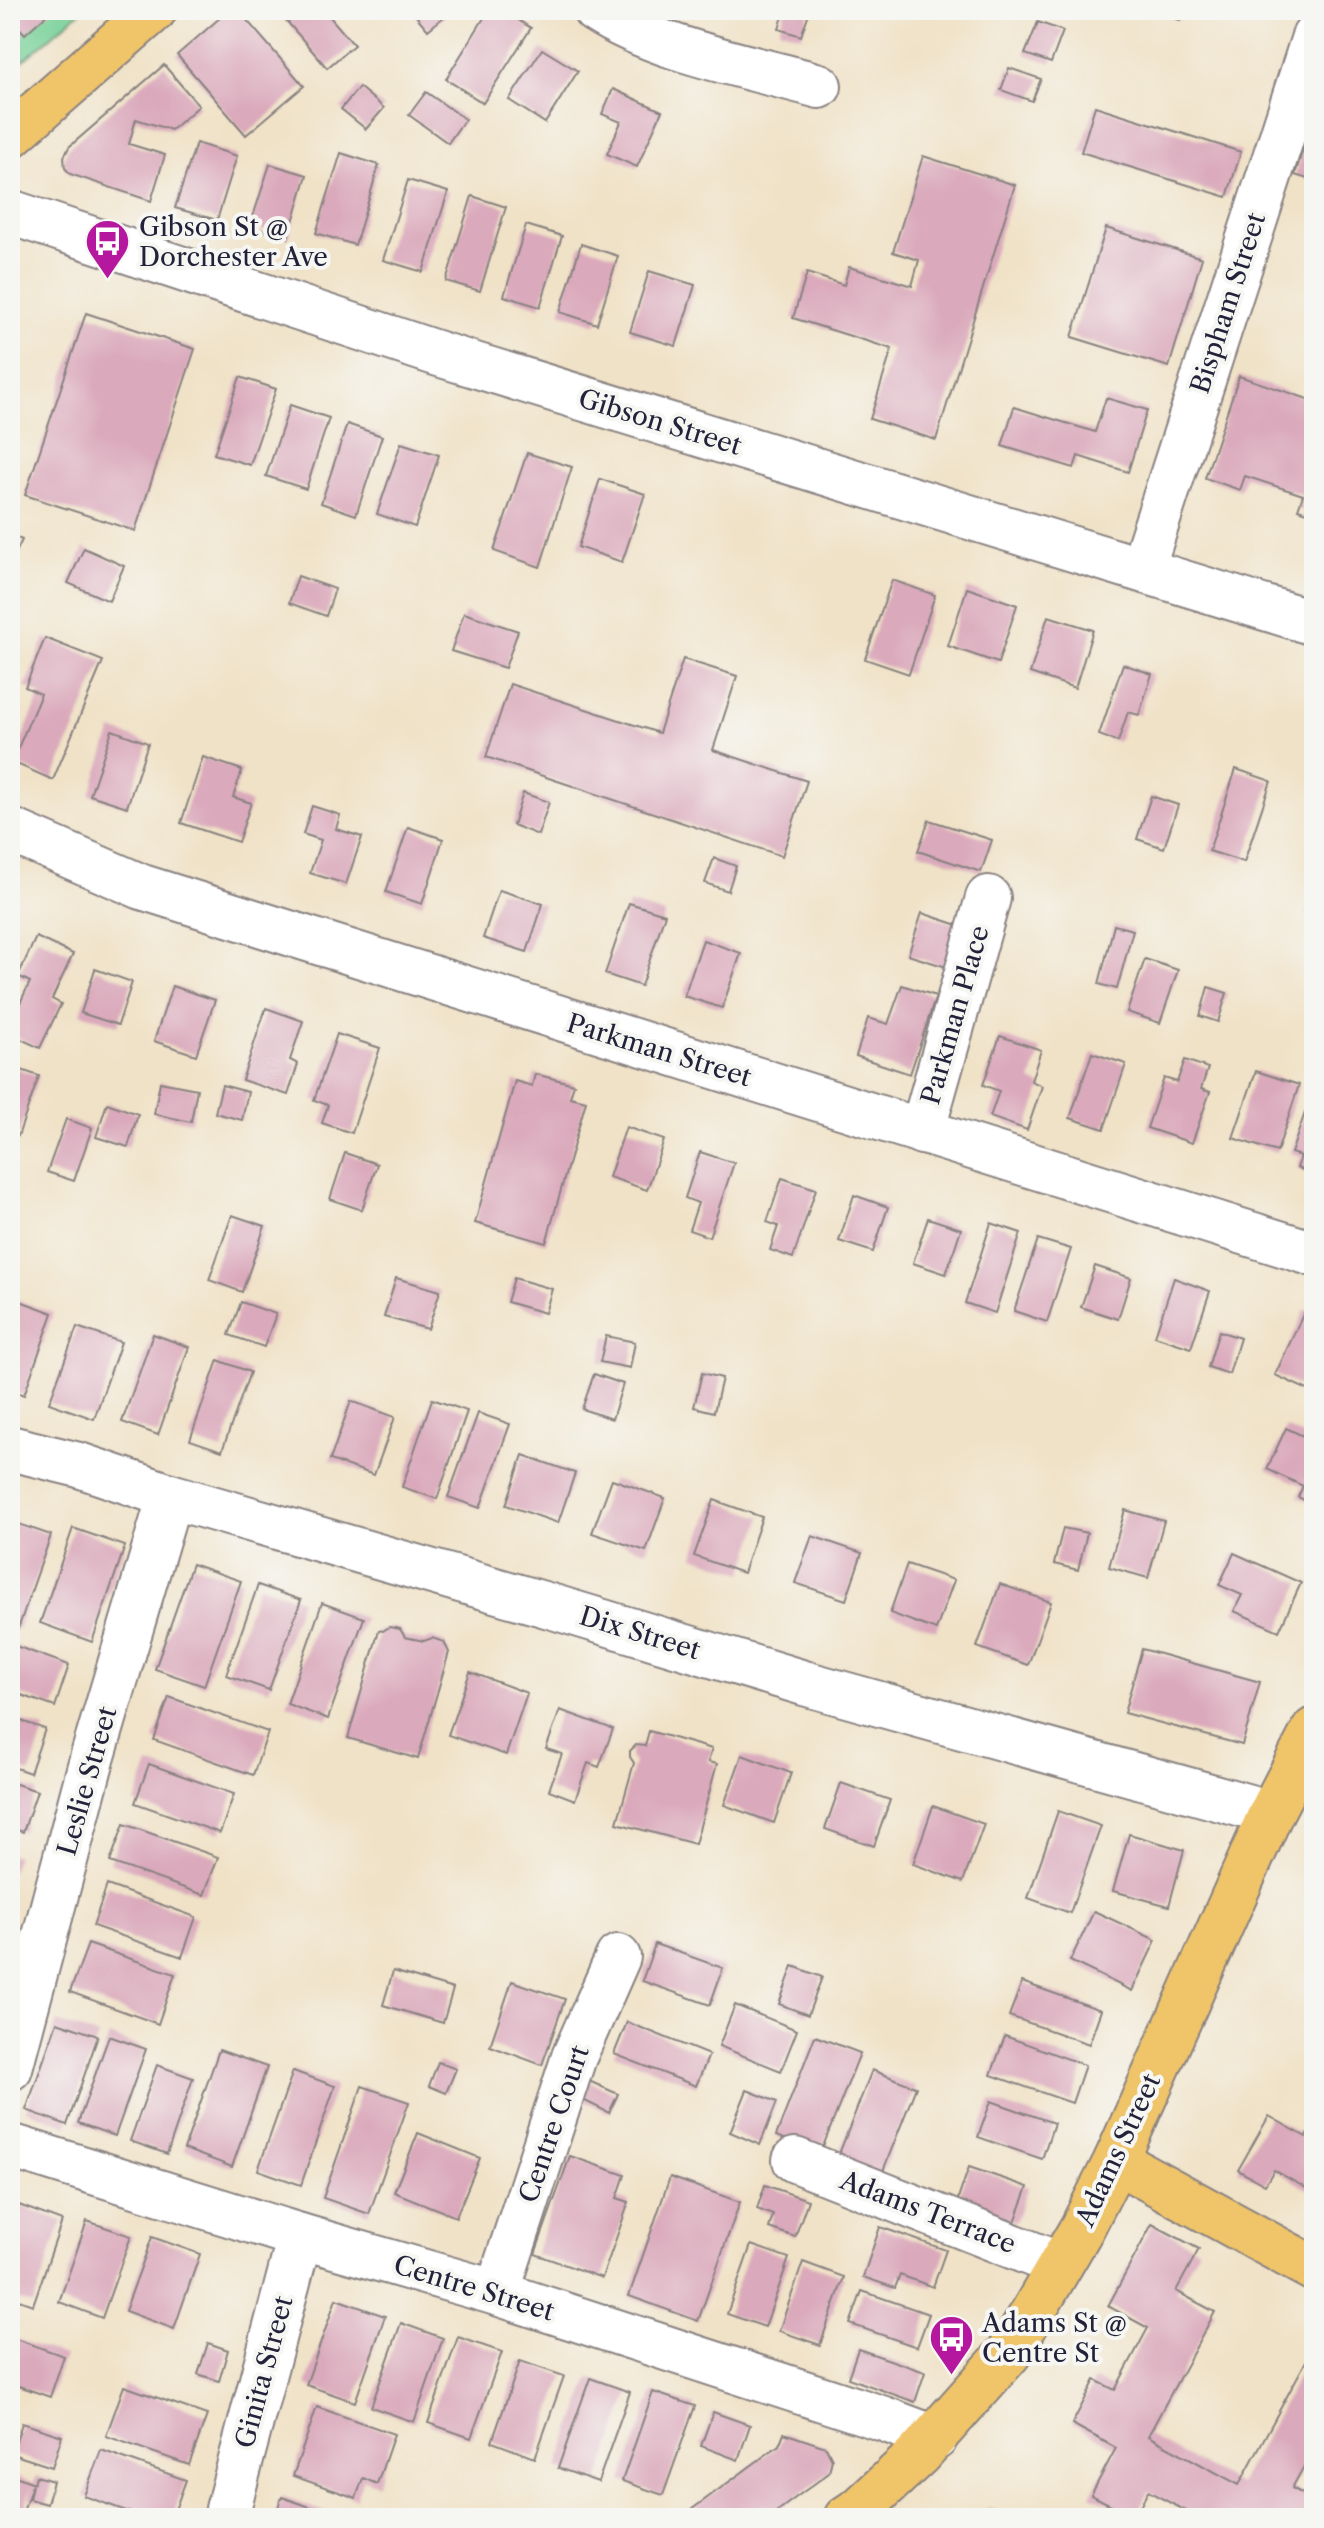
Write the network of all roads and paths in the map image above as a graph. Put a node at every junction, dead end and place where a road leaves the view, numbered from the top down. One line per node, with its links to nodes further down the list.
1 (154, 10): 5 (main road)
2 (595, 10): 4 (street)
3 (1314, 37): 7 (street, Bispham Street)
4 (819, 86)
5 (10, 136)
6 (10, 212): 7 (street, Gibson Street)
7 (1142, 569): 8 (street, Gibson Street)
8 (1314, 623)
9 (10, 830): 11 (street, Parkman Street)
10 (988, 898): 11 (street, Parkman Place)
11 (922, 1132): 12 (street, Parkman Street)
12 (1314, 1254)
13 (10, 1448): 14 (street, Dix Street)
14 (170, 1496): 16 (street, Dix Street); 18 (street, Leslie Street)
15 (1314, 1730): 16 (main road, Adams Street)
16 (1271, 1813): 21 (main road, Adams Street)
17 (618, 1957): 25 (street, Centre Court)
18 (10, 2068)
19 (10, 2146): 22 (street, Centre Street)
20 (795, 2160): 23 (street, Adams Terrace)
21 (1116, 2161): 23 (main road, Adams Street); 24 (main road)
22 (300, 2236): 25 (street, Centre Street); 27 (street, Ginita Street)
23 (1060, 2265): 26 (main road, Adams Street)
24 (1314, 2269)
25 (497, 2293): 26 (street, Centre Street)
26 (935, 2438): 28 (main road, Adams Street)
27 (228, 2509)
28 (858, 2515)

